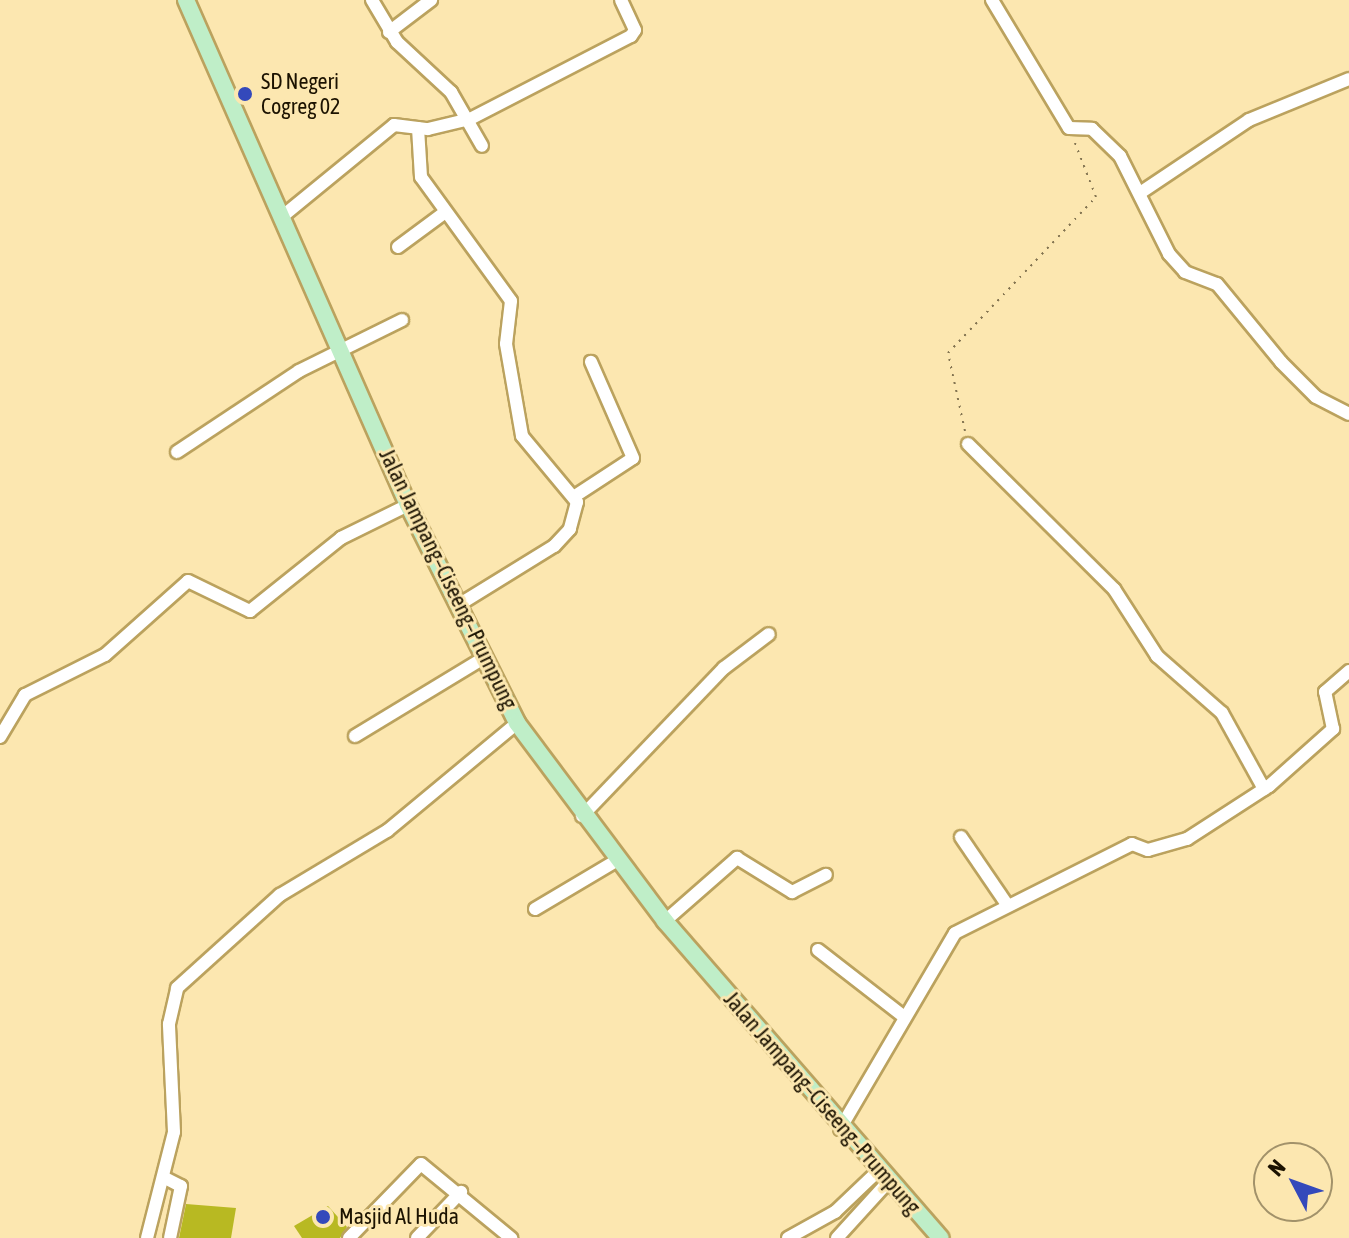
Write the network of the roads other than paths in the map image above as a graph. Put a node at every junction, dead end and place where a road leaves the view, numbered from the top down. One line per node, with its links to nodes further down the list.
1 (186, 0): 13 (main road, Jalan Jampang–Ciseeng–Prumpung)
2 (372, 0): 6 (street)
3 (431, 0): 6 (street)
4 (621, 0): 8 (street)
5 (992, 0): 11 (street)
6 (389, 32): 8 (street)
7 (1349, 79): 11 (street)
8 (470, 119): 9 (street); 10 (street)
9 (418, 128): 12 (street); 13 (street)
10 (482, 146)
11 (1140, 193): 18 (street)
12 (444, 213): 14 (street); 21 (street)
13 (284, 215): 16 (main road, Jalan Jampang–Ciseeng–Prumpung)
14 (398, 247)
15 (402, 320): 16 (street)
16 (343, 349): 20 (street); 22 (main road, Jalan Jampang–Ciseeng–Prumpung)
17 (591, 362): 21 (street)
18 (1349, 414)
19 (968, 444): 30 (street)
20 (177, 452)
21 (575, 496): 23 (street)
22 (408, 505): 23 (main road, Jalan Jampang–Ciseeng–Prumpung); 29 (street)
23 (457, 606): 25 (main road, Jalan Jampang–Ciseeng–Prumpung)
24 (769, 634): 31 (street)
25 (482, 659): 27 (main road, Jalan Jampang–Ciseeng–Prumpung); 28 (street)
26 (1349, 671): 30 (street)
27 (517, 723): 31 (main road, Jalan Jampang–Ciseeng–Prumpung); 41 (street)
28 (355, 736)
29 (0, 737)
30 (1264, 789): 35 (street)
31 (582, 816): 33 (main road, Jalan Jampang–Ciseeng–Prumpung)
32 (961, 837): 35 (street)
33 (616, 861): 36 (street); 37 (main road, Jalan Jampang–Ciseeng–Prumpung)
34 (826, 875): 37 (street)
35 (1006, 903): 39 (street)
36 (535, 909)
37 (665, 921): 40 (main road, Jalan Jampang–Ciseeng–Prumpung)
38 (818, 950): 39 (street)
39 (903, 1016): 40 (street)
40 (840, 1129): 42 (main road, Jalan Jampang–Ciseeng–Prumpung)
41 (163, 1177): 44 (street); 45 (street)
42 (882, 1177): 49 (street); 50 (street); 51 (main road, Jalan Jampang–Ciseeng–Prumpung)
43 (461, 1192): 46 (street); 47 (street); 48 (street)
44 (147, 1238)
45 (170, 1238)
46 (349, 1238)
47 (417, 1238)
48 (511, 1238)
49 (788, 1238)
50 (837, 1238)
51 (941, 1238)

